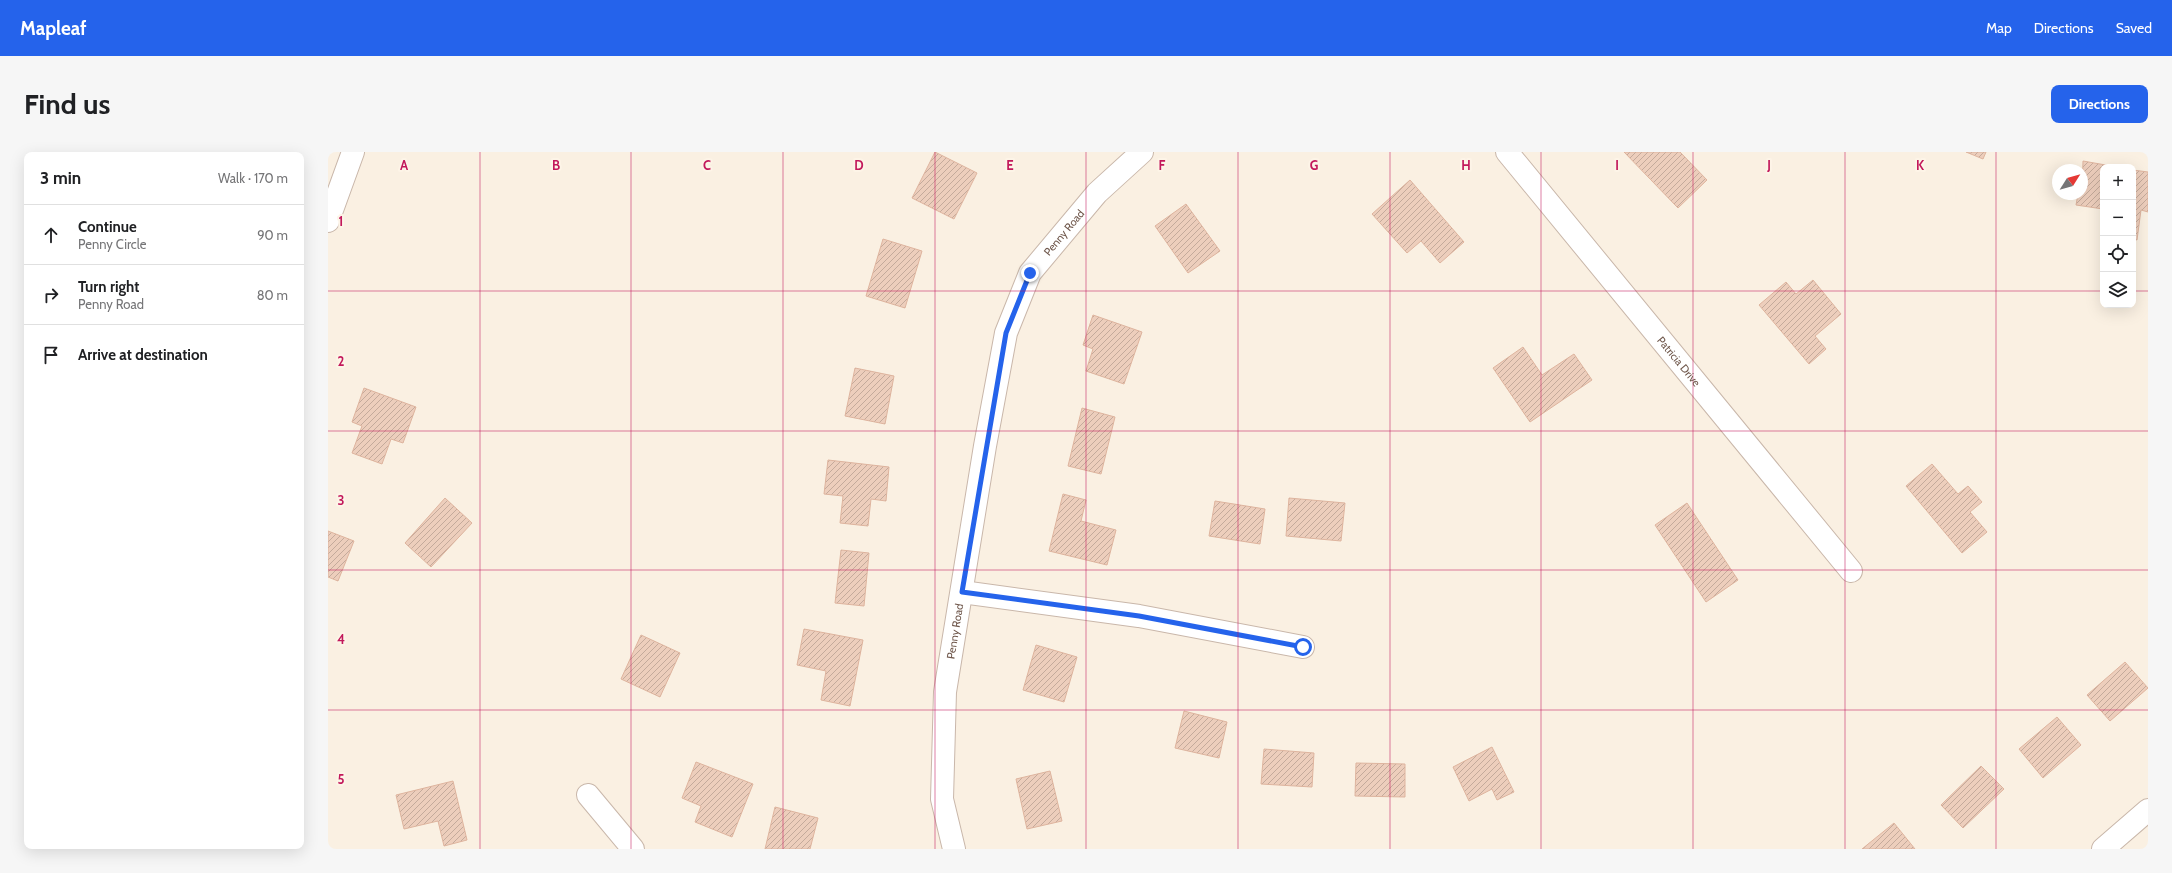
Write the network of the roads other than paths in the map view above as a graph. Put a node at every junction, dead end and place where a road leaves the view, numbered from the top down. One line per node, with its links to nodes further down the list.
1 (353, 152): 4 (street)
2 (1142, 152): 6 (street, Penny Road)
3 (1507, 152): 5 (street, Patricia Drive)
4 (328, 220)
5 (1851, 571)
6 (962, 592): 7 (street); 11 (street, Penny Road)
7 (1303, 647)
8 (588, 795): 10 (street)
9 (2148, 810): 12 (street)
10 (633, 849)
11 (954, 849)
12 (2103, 849)

